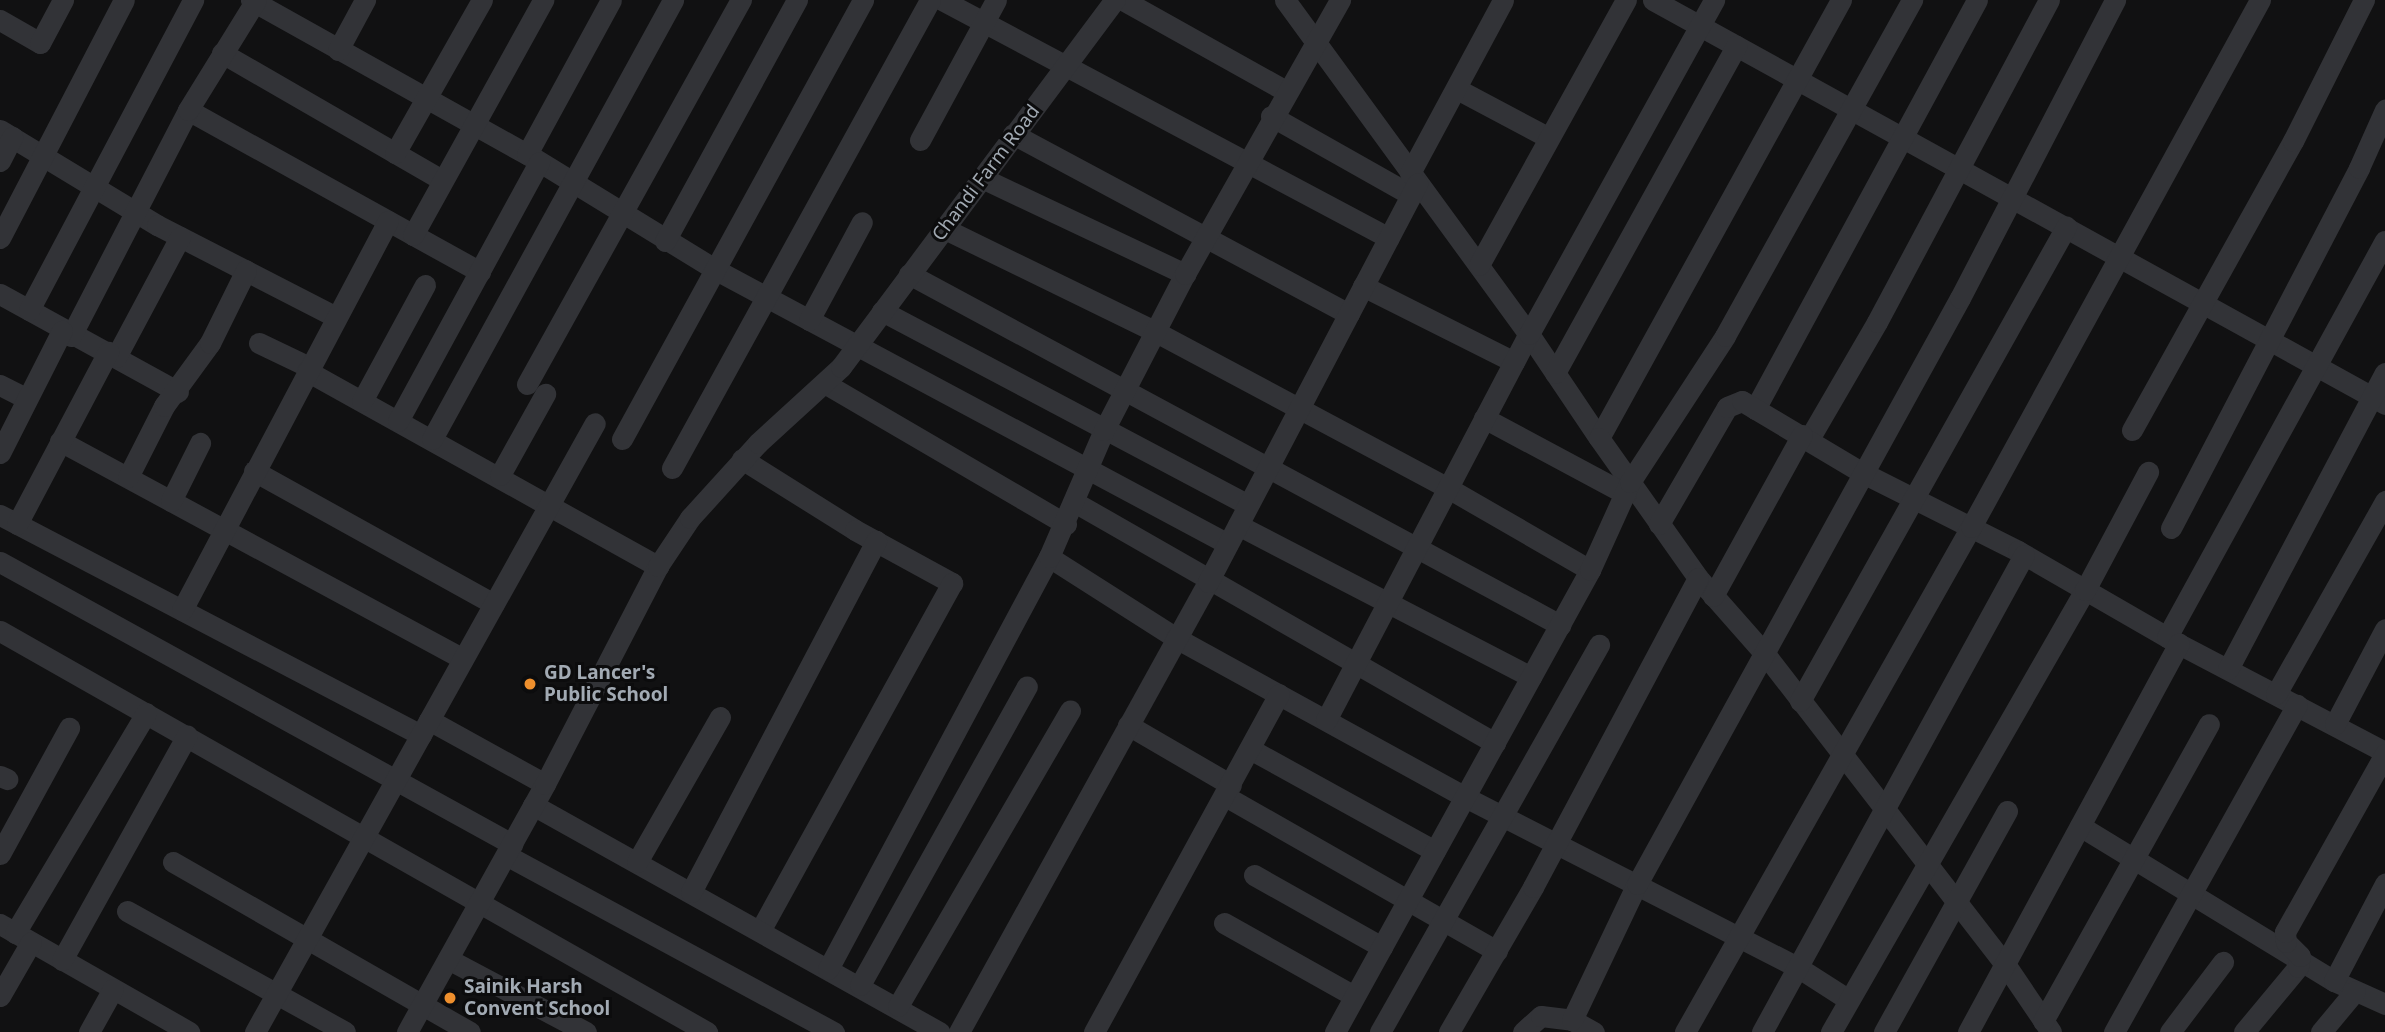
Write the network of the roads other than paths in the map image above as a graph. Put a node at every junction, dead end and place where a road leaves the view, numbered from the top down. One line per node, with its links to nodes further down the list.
1 (63, 0): 31 (street)
2 (124, 0): 54 (street)
3 (193, 0): 63 (street)
4 (365, 0): 36 (street)
5 (482, 0): 42 (street)
6 (543, 0): 47 (street)
7 (611, 0): 55 (street)
8 (673, 0): 61 (street)
9 (741, 0): 66 (street)
10 (797, 0): 76 (street)
11 (863, 0): 81 (street)
12 (930, 0): 88 (street)
13 (942, 0): 32 (street)
14 (996, 0): 32 (street)
15 (1115, 0): 38 (street, Chandi Farm Road)
16 (1123, 0): 41 (street)
17 (1285, 0): 34 (street)
18 (1340, 0): 34 (street)
19 (1503, 0): 40 (street)
20 (1626, 0): 50 (street)
21 (1653, 0): 33 (street)
22 (1714, 0): 33 (street)
23 (1841, 0): 39 (street)
24 (1912, 0): 45 (street)
25 (1977, 0): 52 (street)
26 (2049, 0): 58 (street)
27 (2115, 0): 64 (street)
28 (2260, 0): 78 (street)
29 (2364, 0): 89 (street)
30 (254, 1): 36 (street); 37 (street)
31 (0, 20)
32 (984, 23): 38 (street); 51 (street)
33 (1700, 26): 35 (street); 97 (street)
34 (1315, 40): 41 (street); 62 (street)
35 (1736, 46): 39 (street); 105 (street)
36 (338, 50): 42 (street)
37 (222, 53): 43 (street); 53 (street)
38 (1066, 66): 49 (street, Chandi Farm Road); 57 (street)
39 (1798, 81): 45 (street); 122 (street)
40 (1457, 89): 50 (street); 62 (street)
41 (1286, 91): 46 (street)
42 (425, 100): 47 (street); 53 (street)
43 (188, 110): 65 (street); 67 (street)
44 (2385, 110): 98 (street)
45 (1851, 111): 52 (street); 138 (street)
46 (1271, 116): 57 (street); 62 (street)
47 (472, 125): 55 (street); 60 (street)
48 (6, 134): 54 (street); 56 (street)
49 (1013, 134): 59 (street, Chandi Farm Road); 72 (street)
50 (1549, 138): 79 (street)
51 (920, 140)
52 (1905, 140): 58 (street); 114 (street)
53 (395, 153): 60 (street)
54 (43, 156): 63 (street); 74 (street)
55 (533, 158): 61 (street); 82 (street)
56 (0, 161)
57 (1244, 163): 72 (street); 75 (street)
58 (1960, 167): 64 (street); 121 (street)
59 (982, 178): 70 (street, Chandi Farm Road); 84 (street)
60 (442, 180): 71 (street)
61 (572, 184): 66 (street); 123 (street)
62 (1413, 184): 75 (street); 79 (street)
63 (95, 187): 65 (street); 90 (street)
64 (2013, 196): 69 (street); 134 (street)
65 (134, 211): 73 (street); 96 (street)
66 (622, 215): 76 (street); 135 (street)
67 (388, 221): 71 (street); 93 (street)
68 (862, 222): 94 (street)
69 (2066, 227): 78 (street); 139 (street)
70 (945, 229): 83 (street, Chandi Farm Road); 95 (street)
71 (413, 235): 82 (street)
72 (1204, 236): 84 (street); 92 (street)
73 (180, 237): 80 (street); 101 (street)
74 (0, 238)
75 (1389, 238): 86 (street)
76 (665, 241): 81 (street)
77 (2385, 242): 103 (street)
78 (2117, 256): 89 (street); 148 (street)
79 (1479, 265): 97 (street)
80 (246, 270): 93 (street); 110 (street)
81 (718, 271): 88 (street); 124 (street)
82 (480, 272): 117 (street)
83 (909, 274): 91 (street, Chandi Farm Road); 109 (street)
84 (1185, 274): 95 (street)
85 (425, 285): 112 (street)
86 (1363, 286): 92 (street); 102 (street)
87 (0, 294): 90 (street)
88 (766, 296): 94 (street); 130 (street)
89 (2202, 303): 98 (street); 120 (street)
90 (29, 310): 96 (street)
91 (882, 311): 100 (street, Chandi Farm Road); 119 (street)
92 (1349, 314): 115 (street)
93 (336, 317): 104 (street)
94 (809, 320): 100 (street)
95 (1157, 332): 109 (street); 115 (street)
96 (66, 333): 101 (street); 111 (street)
97 (1529, 334): 102 (street); 105 (street)
98 (2271, 341): 103 (street); 149 (street)
99 (259, 343): 104 (street)
100 (857, 346): 107 (street, Chandi Farm Road); 132 (street)
101 (112, 355): 110 (street); 125 (street)
102 (1514, 362): 116 (street)
103 (2316, 366): 113 (street); 170 (street)
104 (308, 369): 112 (street); 131 (street)
105 (1555, 373): 122 (street)
106 (2385, 373): 113 (street)
107 (826, 384): 128 (street, Chandi Farm Road); 146 (street)
108 (0, 385): 111 (street)
109 (1125, 390): 119 (street); 129 (street)
110 (178, 392): 136 (street)
111 (26, 398): 127 (street)
112 (362, 401): 117 (street)
113 (2379, 401): 175 (street)
114 (1755, 408): 121 (street); 147 (street)
115 (1298, 410): 129 (street); 137 (street)
116 (1485, 418): 137 (street); 138 (street)
117 (398, 421): 123 (street)
118 (595, 423): 143 (street)
119 (1104, 430): 132 (street); 144 (street)
120 (2132, 430)
121 (1805, 437): 134 (street); 162 (street)
122 (1599, 438): 138 (street)
123 (432, 439): 135 (street)
124 (622, 439)
125 (60, 442): 136 (street); 145 (street)
126 (200, 443): 141 (street)
127 (0, 453)
128 (742, 459): 152 (street); 157 (street, Chandi Farm Road)
129 (1268, 466): 144 (street); 153 (street)
130 (672, 468)
131 (254, 471): 150 (street); 164 (street)
132 (1089, 471): 142 (street); 151 (street)
133 (2148, 472): 161 (street)
134 (1863, 473): 139 (street); 172 (street)
135 (500, 475): 143 (street)
136 (128, 477): 141 (street)
137 (1448, 488): 153 (street); 158 (street)
138 (1628, 488): 147 (street); 158 (street)
139 (1917, 500): 148 (street); 180 (street)
140 (2385, 500): 179 (street)
141 (171, 501): 150 (street)
142 (1076, 503): 146 (street); 160 (street)
143 (552, 505): 157 (street); 164 (street)
144 (1248, 505): 151 (street)
145 (8, 519): 165 (street)
146 (1066, 524): 155 (street)
147 (1659, 524): 159 (street)
148 (1971, 527): 154 (street); 195 (street)
149 (2171, 528)
150 (223, 530): 165 (street); 173 (street)
151 (1233, 534): 160 (street); 163 (street)
152 (876, 541): 217 (street); 225 (street)
153 (1417, 547): 163 (street); 166 (street)
154 (2024, 555): 161 (street); 201 (street)
155 (1049, 557): 169 (street); 237 (street)
156 (0, 562): 196 (street)
157 (658, 566): 197 (street, Chandi Farm Road)
158 (1590, 570): 166 (street)
159 (1698, 578): 162 (street); 206 (street)
160 (1208, 582): 169 (street); 174 (street)
161 (2085, 590): 170 (street); 213 (street)
162 (1713, 596): 172 (street)
163 (1389, 602): 174 (street); 176 (street)
164 (494, 604): 173 (street)
165 (182, 610): 190 (street)
166 (1560, 625): 176 (street)
167 (2385, 629): 187 (street)
168 (0, 631): 183 (street)
169 (1176, 639): 178 (street); 188 (street)
170 (2173, 640): 175 (street); 204 (street)
171 (1599, 645): 203 (street)
172 (1765, 654): 180 (street); 215 (street)
173 (463, 659): 190 (street)
174 (1356, 667): 185 (street); 192 (street)
175 (2228, 668): 179 (street)
176 (1531, 677): 192 (street)
177 (1027, 687): 239 (street)
178 (1279, 694): 185 (street); 193 (street)
179 (2276, 694): 181 (street)
180 (1800, 701): 195 (street)
181 (2297, 705): 187 (street); 218 (street)
182 (1070, 710): 248 (street)
183 (146, 713): 191 (street); 226 (street)
184 (720, 717): 212 (street)
185 (1326, 720): 199 (street)
186 (2209, 724): 210 (street)
187 (2335, 724): 194 (street)
188 (1128, 725): 198 (street); 261 (street)
189 (69, 728): 209 (street)
190 (425, 728): 196 (street); 197 (street)
191 (187, 736): 205 (street); 232 (street)
192 (1494, 743): 199 (street)
193 (1250, 749): 198 (street); 208 (street)
194 (2385, 753): 234 (street)
195 (1841, 756): 201 (street); 227 (street)
196 (397, 778): 205 (street); 207 (street)
197 (545, 784): 200 (street, Chandi Farm Road)
198 (1228, 791): 219 (street); 262 (street)
199 (1465, 797): 203 (street); 208 (street)
200 (533, 805): 207 (street, Chandi Farm Road); 212 (street)
201 (1884, 808): 213 (street); 236 (street)
202 (2007, 811): 220 (street)
203 (1502, 815): 206 (street); 223 (street)
204 (2080, 826): 210 (street); 235 (street)
205 (365, 835): 221 (street); 228 (street)
206 (1556, 844): 215 (street); 230 (street)
207 (509, 849): 221 (street, Chandi Farm Road); 259 (street)
208 (1435, 851): 219 (street)
209 (0, 854)
210 (2133, 860): 218 (street); 250 (street)
211 (173, 862): 228 (street)
212 (637, 862): 217 (street)
213 (1927, 863): 220 (street); 245 (street)
214 (1254, 875): 229 (street)
215 (1637, 884): 227 (street); 249 (street)
216 (2385, 884): 238 (street)
217 (691, 892): 225 (street)
218 (2192, 892): 234 (street); 273 (street)
219 (1408, 900): 223 (street); 229 (street)
220 (1956, 903): 235 (street); 271 (street)
221 (478, 904): 231 (street, Chandi Farm Road); 258 (street)
222 (127, 911): 242 (street)
223 (1443, 920): 230 (street); 264 (street)
224 (1224, 923): 244 (street)
225 (760, 931): 237 (street)
226 (15, 933): 232 (street); 243 (street)
227 (1737, 939): 236 (street); 268 (street)
228 (306, 941): 242 (street); 247 (street)
229 (1382, 947): 244 (street)
230 (1497, 951): 265 (street)
231 (448, 959): 247 (street, Chandi Farm Road); 257 (street)
232 (62, 960): 240 (street)
233 (2223, 961): 274 (street)
234 (2301, 961): 238 (street); 275 (street)
235 (2005, 964): 250 (street); 272 (street)
236 (1799, 968): 245 (street); 269 (street)
237 (828, 969): 239 (street)
238 (2334, 982): 241 (street)
239 (860, 985): 248 (street)
240 (113, 989): 251 (street); 252 (street)
241 (2355, 991): 246 (street); 276 (street)
242 (276, 993): 253 (street); 254 (street)
243 (0, 996)
244 (1354, 996): 263 (street)
245 (1849, 1000): 270 (street)
246 (2385, 1004)
247 (422, 1005): 255 (street, Chandi Farm Road); 256 (street)
248 (898, 1006): 260 (street)
249 (1572, 1020): 266 (street); 267 (street)
250 (2040, 1024)
251 (175, 1029)
252 (89, 1032)
253 (255, 1032)
254 (345, 1032)
255 (407, 1032)
256 (470, 1032)
257 (586, 1032)
258 (707, 1032)
259 (834, 1032)
260 (940, 1032)
261 (959, 1032)
262 (1094, 1032)
263 (1335, 1032)
264 (1380, 1032)
265 (1449, 1032)
266 (1523, 1032)
267 (1594, 1032)
268 (1685, 1032)
269 (1762, 1032)
270 (1831, 1032)
271 (1885, 1032)
272 (1968, 1032)
273 (2114, 1032)
274 (2170, 1032)
275 (2244, 1032)
276 (2321, 1032)

